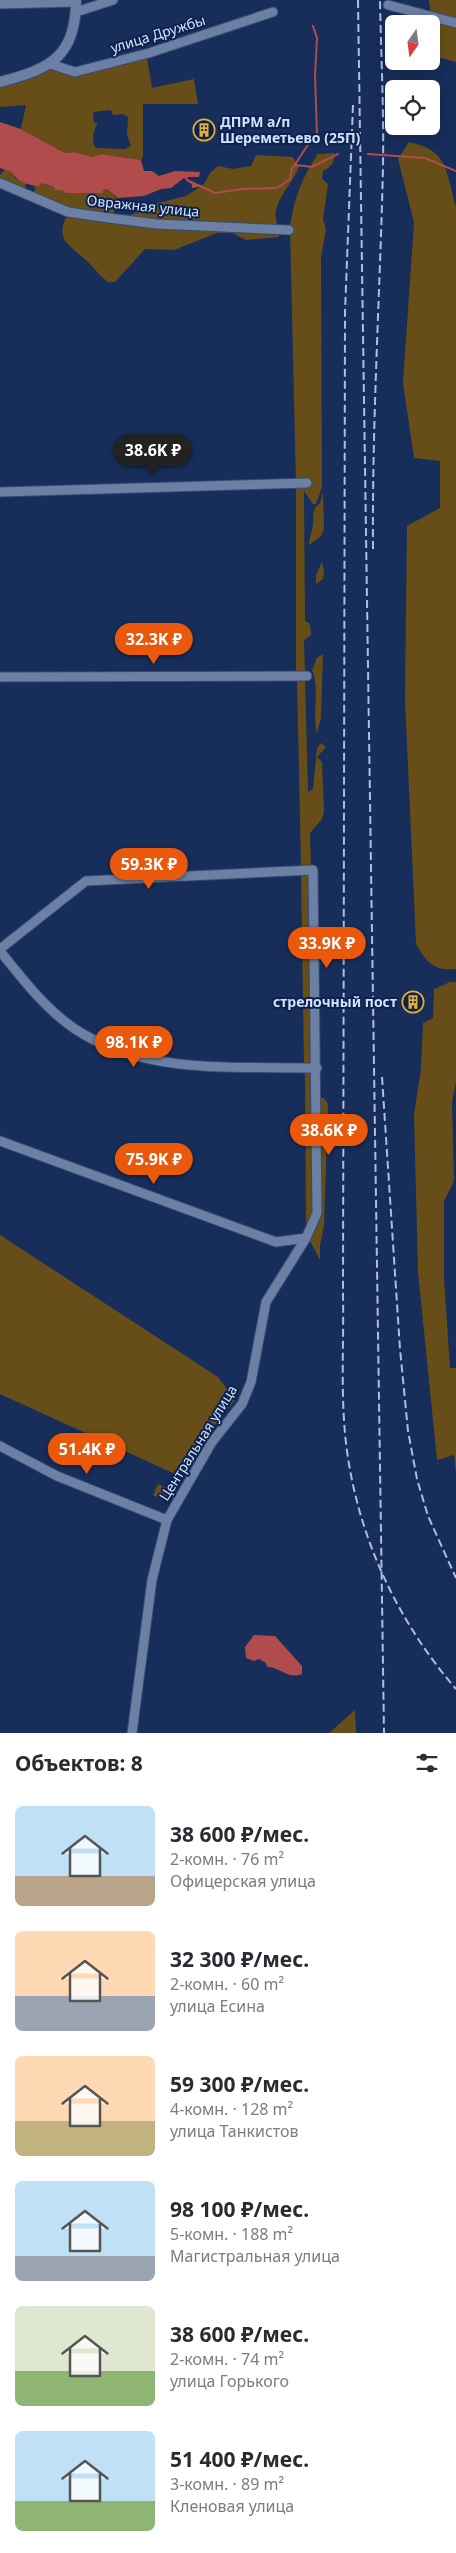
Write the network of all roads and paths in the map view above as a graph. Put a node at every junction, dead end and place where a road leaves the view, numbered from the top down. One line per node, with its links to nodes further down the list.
1 (113, 0): 3 (street)
2 (0, 4): 3 (street)
3 (76, 5): 7 (street)
4 (388, 5): 6 (street)
5 (273, 12): 7 (street, улица Дружбы)
6 (456, 23)
7 (50, 64): 8 (street)
8 (0, 82)
9 (0, 184): 10 (street, Овражная улица)
10 (289, 230)
11 (307, 483): 12 (street)
12 (0, 492)
13 (307, 676): 14 (street)
14 (0, 677)
15 (0, 950): 16 (street); 16 (street, Центральная улица)
16 (317, 1068): 18 (street, Центральная улица)
17 (0, 1141): 18 (street)
18 (306, 1238): 20 (street, Центральная улица)
19 (0, 1446): 20 (street)
20 (167, 1520): 21 (street, Центральная улица)
21 (132, 1733)

